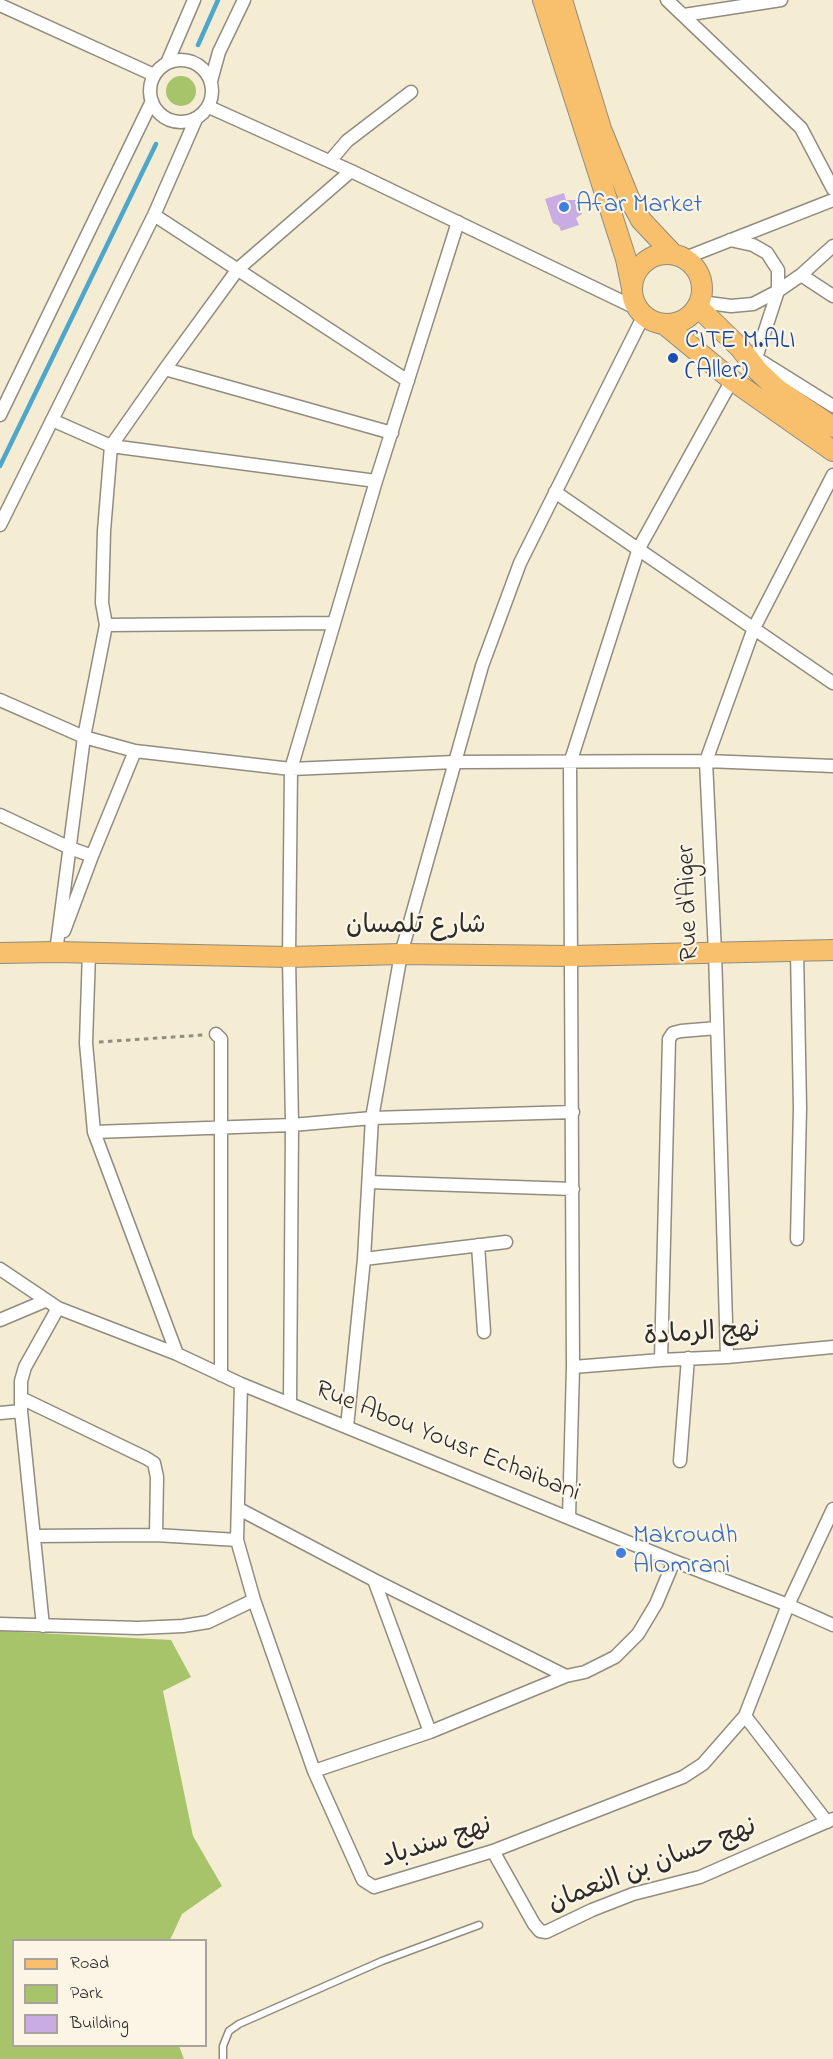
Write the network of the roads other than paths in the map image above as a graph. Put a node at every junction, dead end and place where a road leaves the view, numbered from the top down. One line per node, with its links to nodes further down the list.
1 (194, 0): 9 (street)
2 (244, 0): 11 (street)
3 (543, 0): 27 (main road)
4 (562, 0): 24 (main road)
5 (667, 0): 8 (street)
6 (780, 0): 8 (street)
7 (0, 5): 10 (street)
8 (684, 15): 18 (street)
9 (167, 63): 10 (street); 11 (street)
10 (154, 75): 13 (street)
11 (211, 81): 14 (street)
12 (411, 92): 16 (street)
13 (152, 101): 15 (street); 38 (street)
14 (209, 107): 15 (street); 16 (street)
15 (196, 119): 20 (street)
16 (330, 161): 17 (street)
17 (351, 171): 21 (street); 25 (street)
18 (833, 189)
19 (833, 200): 22 (street)
20 (154, 214): 25 (street); 39 (street)
21 (458, 222): 31 (street); 36 (street)
22 (728, 240): 24 (street); 28 (street)
23 (833, 246): 26 (street)
24 (679, 255): 27 (main road); 30 (main road)
25 (238, 269): 34 (street); 36 (street)
26 (801, 275): 28 (street); 29 (street)
27 (632, 288): 31 (main road)
28 (778, 291): 30 (street); 33 (street)
29 (833, 296)
30 (699, 304): 32 (main road); 33 (main road)
31 (641, 312): 32 (main road); 46 (street)
32 (664, 324): 35 (main road)
33 (748, 353): 37 (street); 40 (main road)
34 (165, 369): 41 (street); 42 (street)
35 (732, 380): 43 (main road); 48 (street)
36 (408, 381): 41 (street)
37 (833, 406)
38 (0, 415)
39 (52, 420): 42 (street); 47 (street)
40 (833, 428)
41 (392, 433): 45 (street)
42 (111, 446): 45 (street); 50 (street)
43 (833, 451)
44 (833, 475): 51 (street, Rue d'Aiger)
45 (376, 481): 49 (street)
46 (555, 492): 48 (street); 57 (street)
47 (0, 525)
48 (639, 548): 51 (street); 58 (street)
49 (333, 623): 50 (street); 60 (street)
50 (106, 625): 54 (street)
51 (754, 628): 52 (street); 56 (street, Rue d'Aiger)
52 (833, 683)
53 (0, 700): 54 (street)
54 (84, 737): 55 (street); 62 (street)
55 (135, 751): 60 (street); 63 (street)
56 (706, 761): 58 (street); 59 (street); 68 (street, Rue d'Aiger)
57 (454, 762): 58 (street); 60 (street); 70 (street)
58 (570, 762): 71 (street)
59 (833, 766)
60 (291, 769): 72 (street)
61 (0, 815): 62 (street)
62 (70, 848): 63 (street); 66 (street)
63 (92, 856): 66 (street)
64 (833, 950): 65 (main road, شارع تلمسان)
65 (797, 951): 68 (main road, شارع تلمسان); 82 (street)
66 (56, 952): 67 (main road, شارع تلمسان); 69 (main road, شارع تلمسان)
67 (89, 952): 72 (main road, شارع تلمسان); 79 (street)
68 (715, 952): 71 (main road, شارع تلمسان); 73 (street, Rue d'Aiger)
69 (0, 953)
70 (401, 954): 71 (main road, شارع تلمسان); 72 (main road, شارع تلمسان); 76 (street)
71 (571, 956): 75 (street)
72 (290, 957): 77 (street)
73 (717, 1029): 93 (street, Rue d'Aiger); 95 (street)
74 (216, 1035): 78 (street)
75 (573, 1112): 76 (street); 81 (street)
76 (372, 1118): 77 (street); 80 (street)
77 (292, 1125): 78 (street); 99 (street)
78 (222, 1126): 79 (street); 97 (street)
79 (94, 1132): 92 (street)
80 (369, 1182): 81 (street); 85 (street)
81 (573, 1189): 96 (street)
82 (797, 1239)
83 (506, 1242): 84 (street)
84 (478, 1245): 85 (street); 90 (street)
85 (364, 1259): 102 (street)
86 (0, 1269): 87 (street, Rue Abou Yousr Echaibani)
87 (45, 1301): 88 (street, Rue Abou Yousr Echaibani); 89 (street)
88 (58, 1308): 92 (street, Rue Abou Yousr Echaibani); 100 (street)
89 (0, 1320)
90 (484, 1332)
91 (833, 1347): 93 (street, نهج الرمادة)
92 (177, 1354): 97 (street, Rue Abou Yousr Echaibani)
93 (727, 1357): 94 (street, نهج الرمادة)
94 (688, 1359): 95 (street, نهج الرمادة); 103 (street)
95 (661, 1360): 96 (street, نهج الرمادة)
96 (573, 1367): 106 (street)
97 (221, 1375): 98 (street, Rue Abou Yousr Echaibani)
98 (241, 1384): 99 (street, Rue Abou Yousr Echaibani); 104 (street, نهج سندباد)
99 (290, 1403): 102 (street, Rue Abou Yousr Echaibani)
100 (21, 1404): 101 (street); 107 (street); 108 (street)
101 (0, 1413)
102 (347, 1427): 106 (street, Rue Abou Yousr Echaibani)
103 (680, 1461)
104 (239, 1509): 109 (street, نهج سندباد); 111 (street)
105 (833, 1509): 113 (street, نهج سندباد)
106 (569, 1518): 110 (street, Rue Abou Yousr Echaibani)
107 (156, 1535): 108 (street); 109 (street)
108 (34, 1536): 116 (street)
109 (237, 1540): 112 (street, نهج سندباد)
110 (674, 1561): 113 (street, Rue Abou Yousr Echaibani); 117 (street)
111 (374, 1581): 117 (street); 119 (street)
112 (254, 1600): 116 (street); 120 (street, نهج سندباد)
113 (788, 1605): 115 (street, Rue Abou Yousr Echaibani); 118 (street, نهج سندباد)
114 (0, 1624): 116 (street)
115 (833, 1625)
116 (43, 1626)
117 (566, 1676): 119 (street)
118 (745, 1716): 121 (street); 122 (street, نهج سندباد)
119 (430, 1732): 120 (street)
120 (314, 1772): 122 (street, نهج سندباد)
121 (830, 1820): 122 (street, نهج حسان بن النعمان)
122 (493, 1851)
123 (479, 1925): 124 (lane)
124 (222, 2059)

